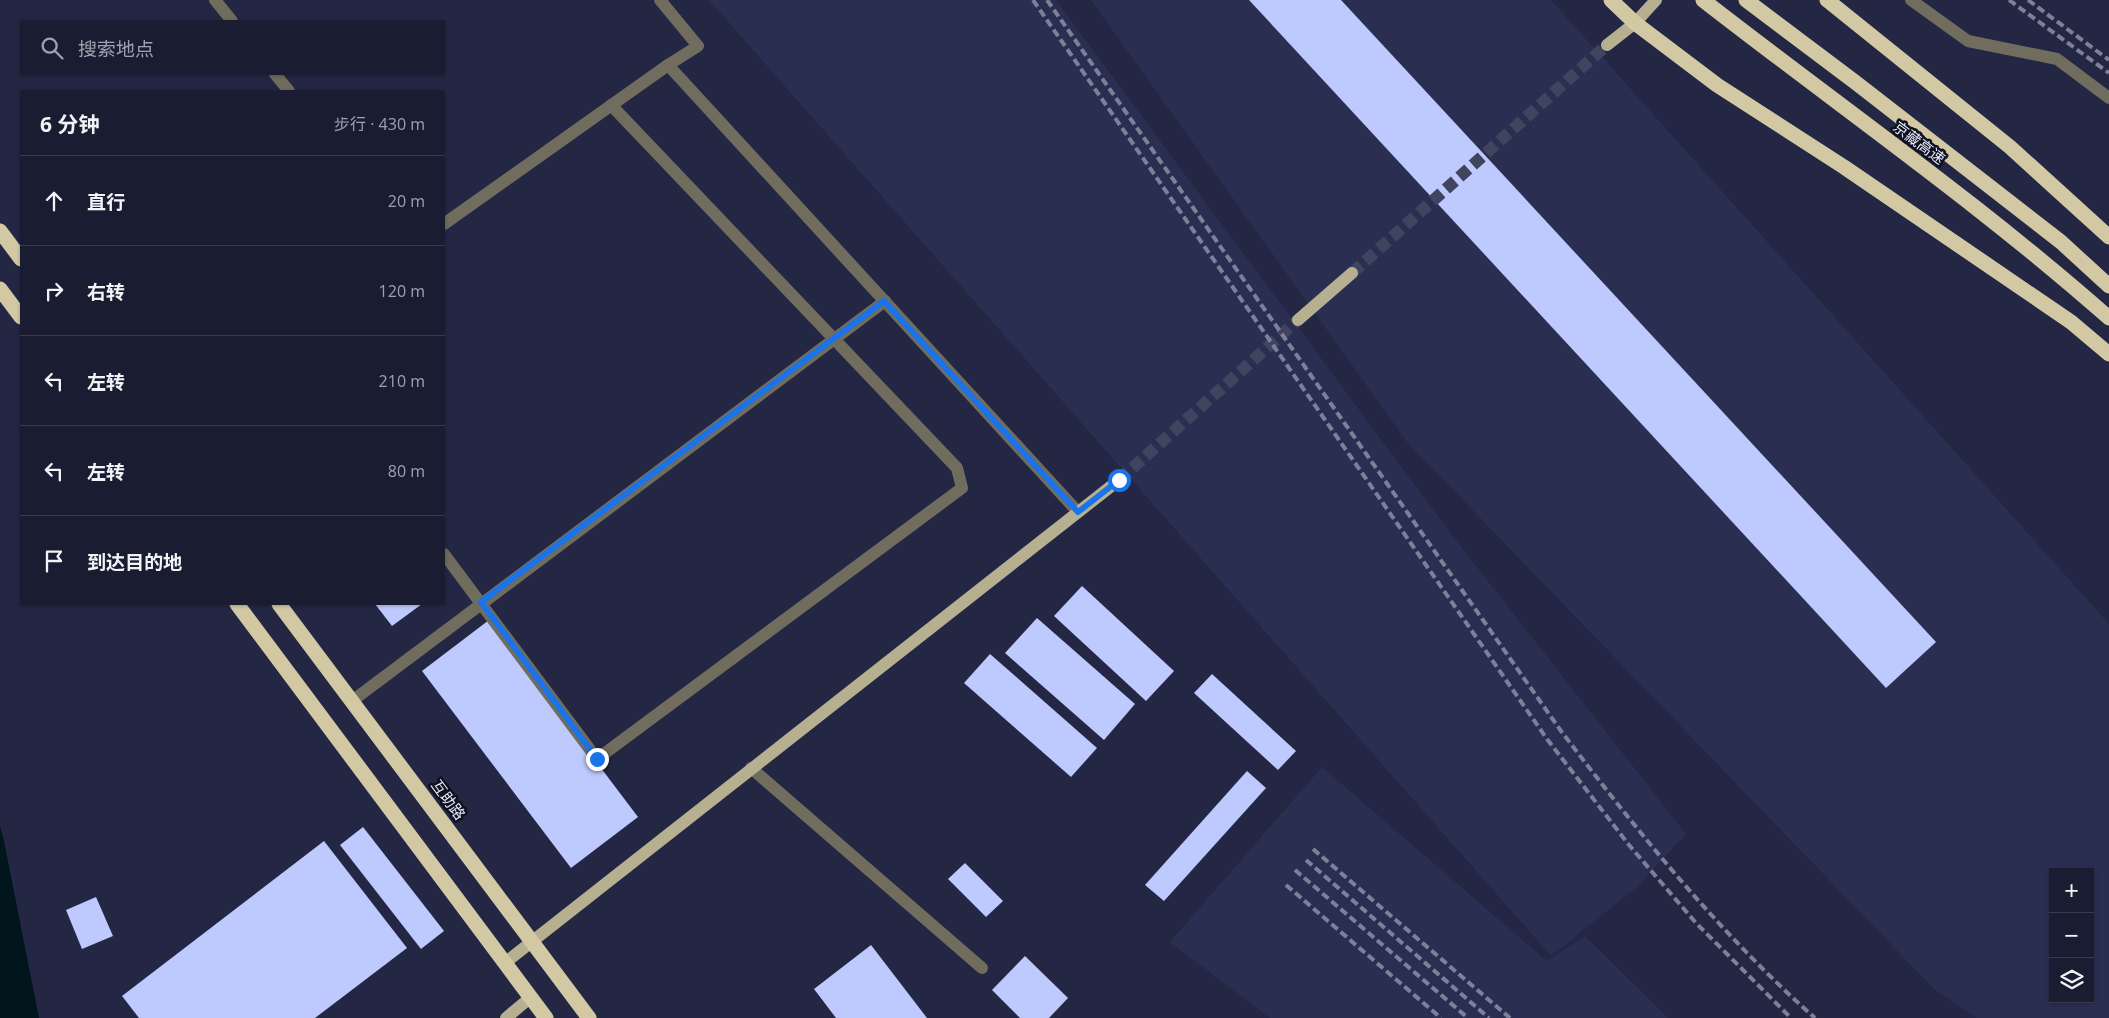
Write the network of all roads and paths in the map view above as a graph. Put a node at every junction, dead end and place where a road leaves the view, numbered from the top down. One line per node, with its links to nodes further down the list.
1 (215, 0): 9 (street)
2 (660, 0): 12 (street)
3 (1611, 0): 10 (highway)
4 (1656, 0): 10 (main road)
5 (1703, 0): 26 (highway, 京藏高速)
6 (1746, 0): 22 (highway, 京藏高速)
7 (1827, 0): 19 (highway)
8 (1911, 0): 15 (street)
9 (231, 20)
10 (1635, 23): 11 (main road); 29 (highway)
11 (1608, 45)
12 (668, 65): 16 (street); 24 (street)
13 (276, 75): 14 (street)
14 (288, 90)
15 (2109, 98)
16 (612, 105): 17 (street); 28 (street)
17 (445, 223)
18 (0, 231): 20 (highway)
19 (2109, 237)
20 (20, 258)
21 (1352, 273): 27 (main road)
22 (2109, 286)
23 (0, 288): 25 (highway)
24 (884, 301): 28 (street); 31 (street)
25 (20, 316)
26 (2109, 318)
27 (1298, 320)
28 (834, 339): 33 (street); 33 (street)
29 (2109, 354)
30 (1119, 480): 31 (main road)
31 (1078, 512): 37 (main road)
32 (445, 555): 33 (street)
33 (481, 602): 36 (street)
34 (237, 605): 39 (highway)
35 (280, 605): 36 (highway, 互助路)
36 (352, 701): 38 (highway, 互助路)
37 (751, 768): 38 (main road); 40 (street)
38 (532, 942): 39 (main road); 44 (highway, 互助路)
39 (506, 962): 41 (highway)
40 (982, 968)
41 (531, 997): 42 (main road); 43 (highway)
42 (506, 1018)
43 (546, 1018)
44 (589, 1018)

